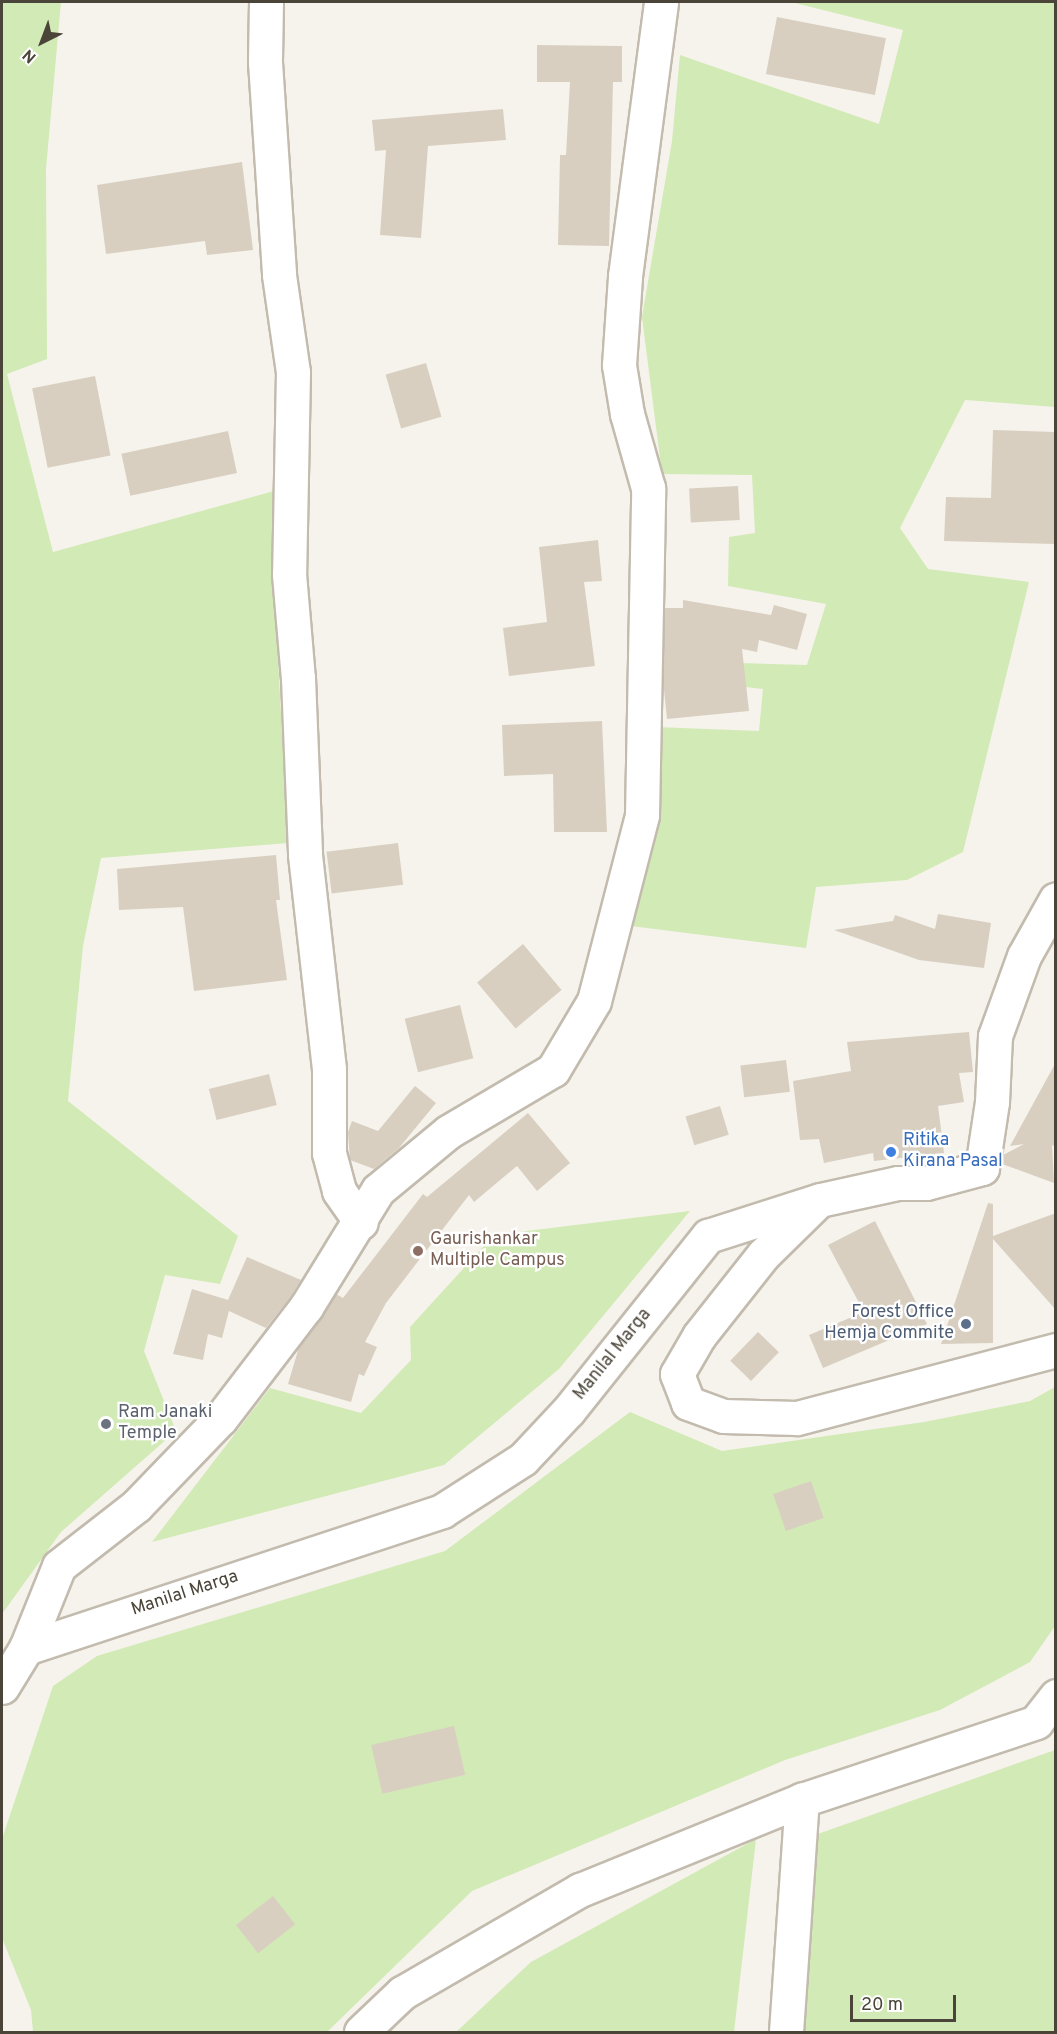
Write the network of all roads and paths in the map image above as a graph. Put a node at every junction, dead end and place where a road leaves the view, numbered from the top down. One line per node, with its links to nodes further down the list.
1 (266, 2): 5 (street)
2 (661, 2): 5 (street)
3 (1056, 898): 4 (street, Manilal Marga)
4 (820, 1200): 6 (street); 7 (street, Manilal Marga)
5 (361, 1222): 7 (street)
6 (1056, 1350)
7 (26, 1648): 8 (street)
8 (2, 1687)
9 (1056, 1696): 10 (street)
10 (802, 1800): 11 (street); 12 (street)
11 (361, 2032)
12 (786, 2032)

